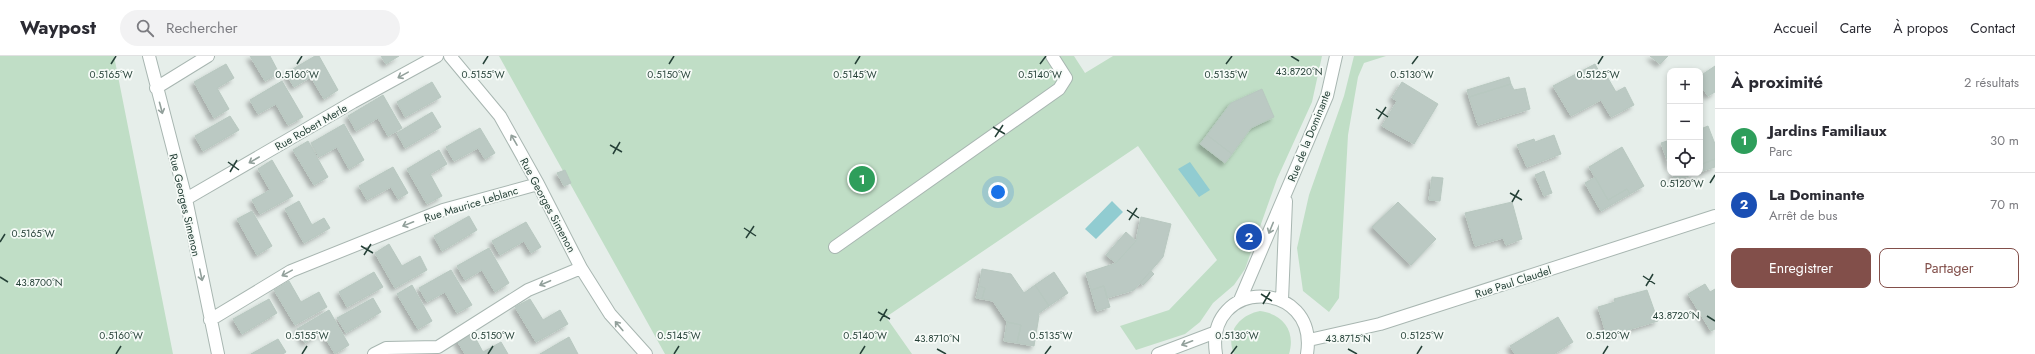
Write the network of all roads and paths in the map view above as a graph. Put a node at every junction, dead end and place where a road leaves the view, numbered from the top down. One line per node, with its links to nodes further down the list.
1 (148, 56): 7 (street, Rue Georges Simenon)
2 (208, 56): 7 (street)
3 (438, 56): 10 (street, Rue Robert Merle, one-way to 10)
4 (450, 56): 8 (street, Rue Georges Simenon, one-way to 4)
5 (1052, 56): 12 (street)
6 (1336, 56): 9 (street, Rue de la Dominante)
7 (156, 88): 10 (street, Rue Georges Simenon, one-way to 10)
8 (538, 184): 13 (street, Rue Georges Simenon); 16 (street, Rue Maurice Leblanc, one-way to 16)
9 (1286, 192): 14 (street, Rue de la Dominante, one-way to 14); 15 (street, Rue de la Dominante)
10 (186, 199): 16 (street, Rue Georges Simenon, one-way to 16)
11 (1715, 216): 18 (street, Rue Paul Claudel)
12 (835, 247)
13 (581, 268): 20 (street, one-way to 20); 21 (street, Rue Georges Simenon, one-way to 13)
14 (1240, 300): 15 (street); 17 (street, Rue de la Dominante)
15 (1282, 300): 18 (street)
16 (210, 320): 19 (street, Rue Georges Simenon)
17 (1216, 332): 22 (street, one-way to 22); 23 (street, Rue de la Dominante)
18 (1309, 340): 24 (street)
19 (218, 354)
20 (374, 354)
21 (646, 354)
22 (1158, 354)
23 (1216, 354)
24 (1307, 354)

